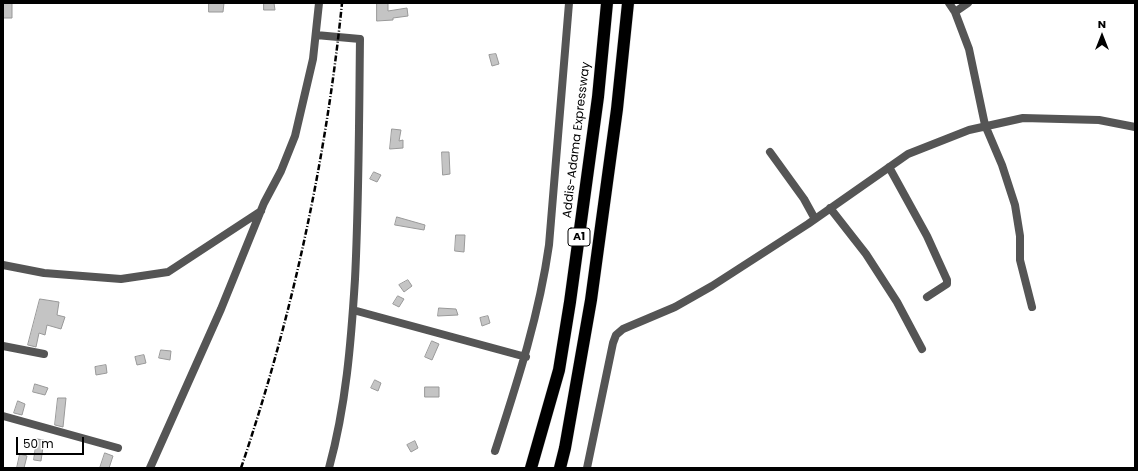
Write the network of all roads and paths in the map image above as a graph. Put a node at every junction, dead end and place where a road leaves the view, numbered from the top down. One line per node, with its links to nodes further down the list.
1 (319, 3): 8 (street)
2 (569, 3): 23 (street)
3 (608, 3): 29 (highway, Addis-Adama Expressway / A1)
4 (628, 3): 30 (highway, A1)
5 (949, 3): 7 (street)
6 (968, 3): 7 (street)
7 (956, 12): 9 (street)
8 (316, 35): 14 (street); 19 (street)
9 (985, 125): 10 (street); 12 (street); 18 (street)
10 (1135, 127)
11 (770, 152): 15 (street)
12 (888, 167): 13 (street); 17 (street)
13 (830, 208): 15 (street); 21 (street)
14 (261, 211): 16 (street); 27 (street)
15 (815, 219): 31 (street)
16 (3, 264)
17 (927, 297)
18 (1032, 307)
19 (353, 310): 23 (street); 28 (street)
20 (3, 346): 22 (street)
21 (922, 349)
22 (44, 354)
23 (526, 357): 26 (street)
24 (3, 416): 25 (street)
25 (118, 448)
26 (495, 451)
27 (150, 468)
28 (329, 468)
29 (531, 468)
30 (560, 468)
31 (587, 468)

